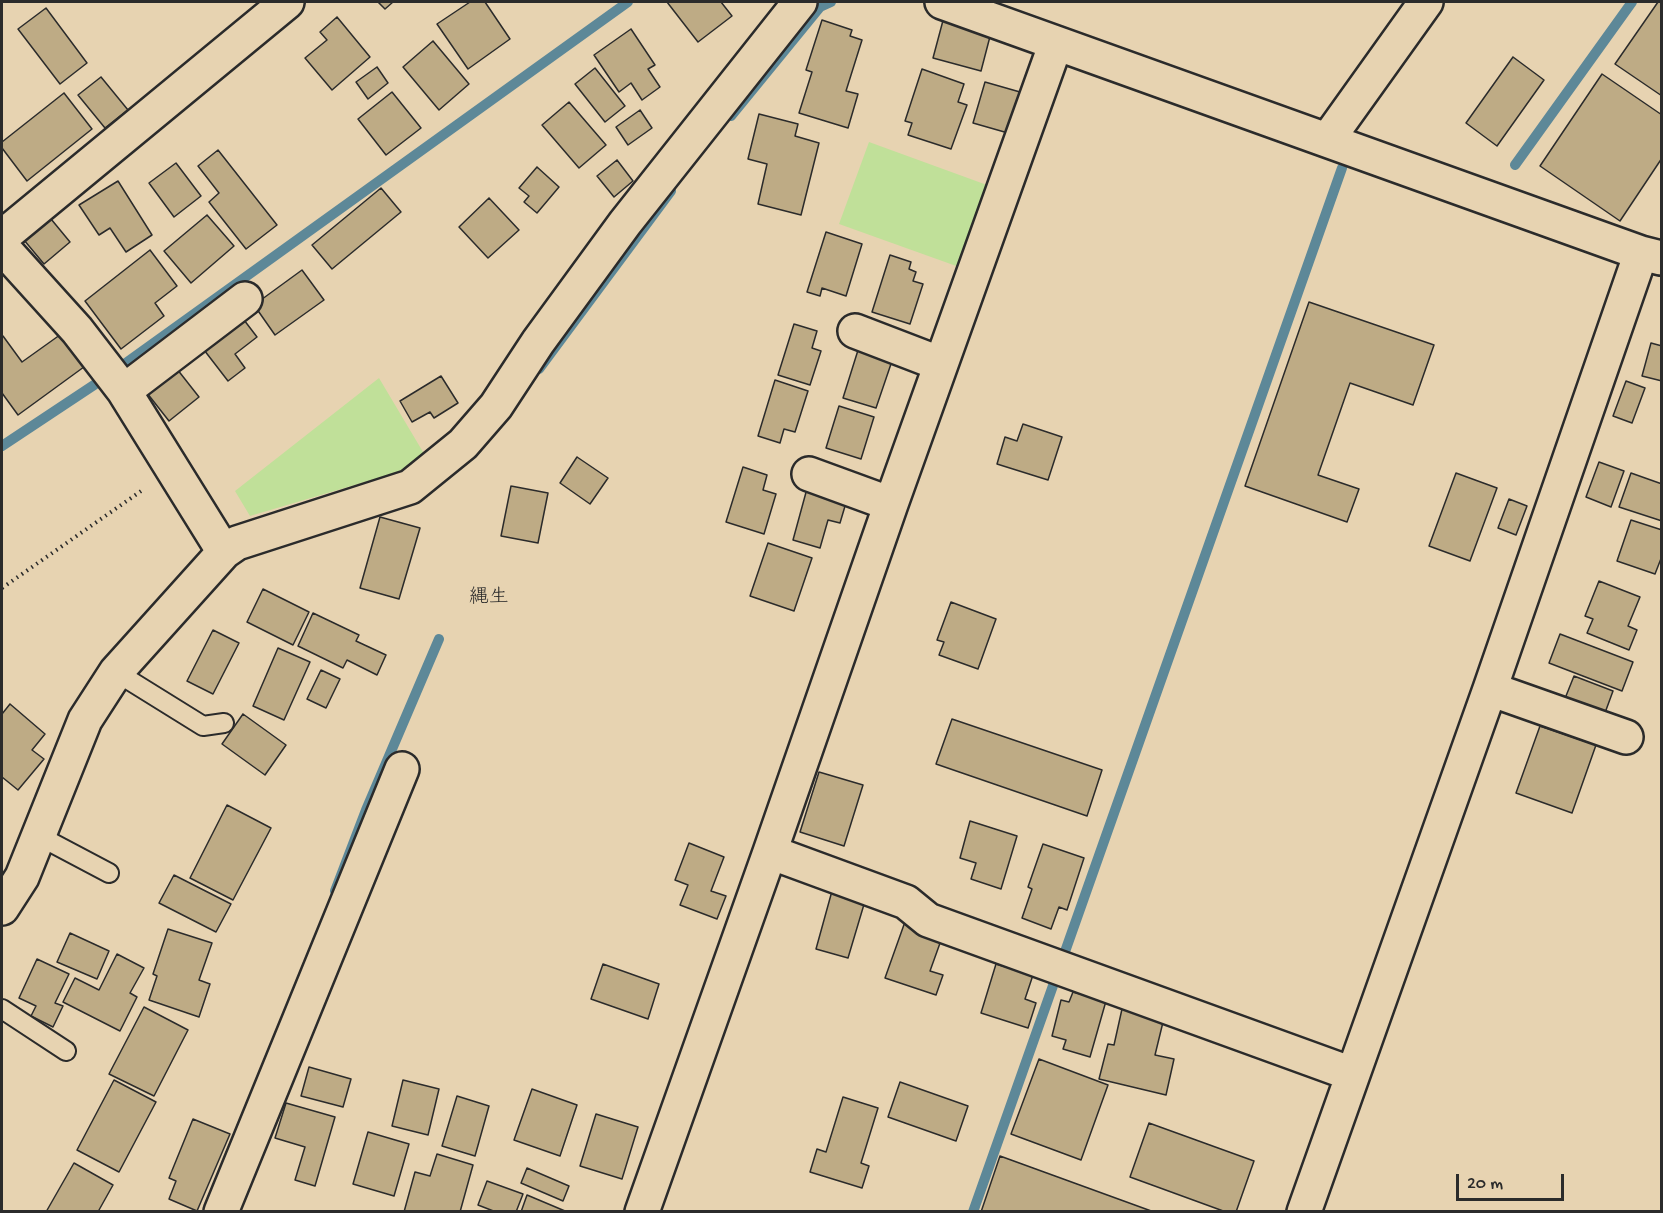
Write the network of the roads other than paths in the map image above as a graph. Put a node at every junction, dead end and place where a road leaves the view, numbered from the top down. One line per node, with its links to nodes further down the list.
1 (287, 2): 7 (street)
2 (800, 2): 16 (street)
3 (942, 2): 5 (street)
4 (1426, 2): 6 (street)
5 (1056, 43): 6 (street); 12 (street)
6 (1328, 139): 9 (street)
7 (2, 237)
8 (2, 247): 13 (street)
9 (1651, 256): 18 (street)
10 (245, 299): 13 (street)
11 (855, 331): 12 (street)
12 (941, 364): 15 (street)
13 (124, 391): 16 (street)
14 (809, 474): 15 (street)
15 (891, 504): 23 (street)
16 (224, 552): 17 (street)
17 (116, 672): 19 (lane); 22 (street)
18 (1490, 689): 20 (street); 28 (street)
19 (224, 723)
20 (1626, 737)
21 (402, 769): 29 (street)
22 (39, 836): 24 (lane); 25 (street)
23 (770, 852): 28 (street); 30 (street)
24 (109, 873)
25 (2, 908)
26 (2, 1009): 27 (lane)
27 (66, 1051)
28 (1352, 1074): 31 (street)
29 (221, 1212)
30 (642, 1212)
31 (1304, 1212)

